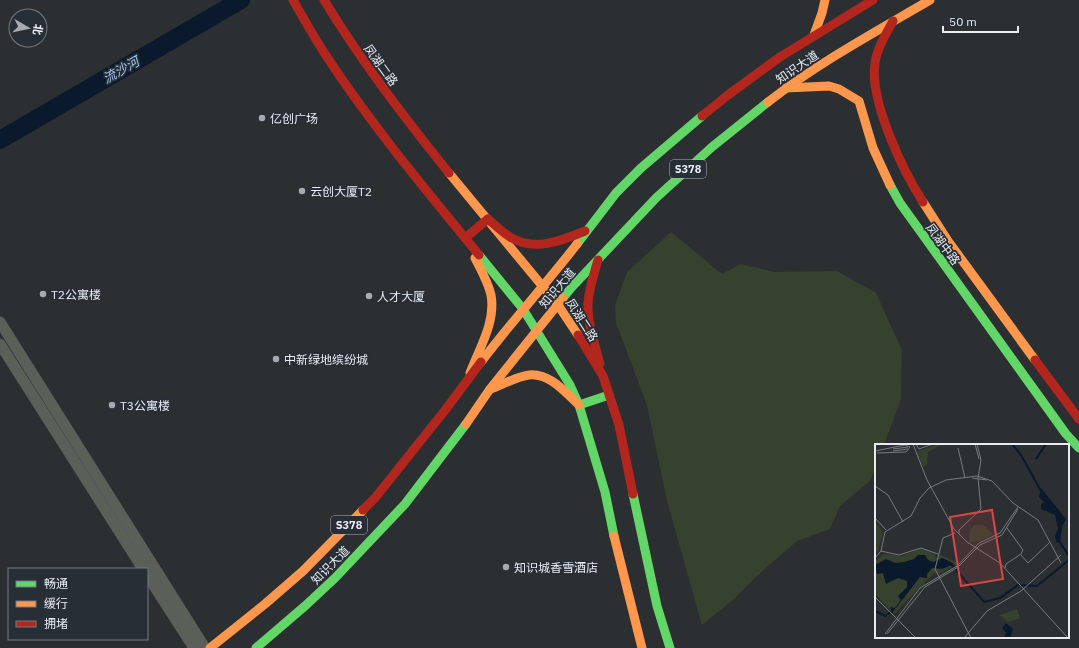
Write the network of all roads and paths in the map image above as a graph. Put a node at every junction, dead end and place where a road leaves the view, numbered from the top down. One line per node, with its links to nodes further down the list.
1 (292, 0): 13 (street)
2 (324, 0): 11 (street, 凤湖二路)
3 (825, 0): 7 (street)
4 (873, 0): 7 (street, 知识大道 / S378)
5 (930, 0): 6 (street, 知识大道 / S378)
6 (893, 20): 9 (street, 知识大道 / S378); 10 (street, 凤湖中路)
7 (814, 34): 12 (street, 知识大道 / S378)
8 (866, 86): 10 (street)
9 (786, 88): 14 (street, 知识大道 / S378); 27 (street, 凤湖中路)
10 (877, 93): 26 (street, 凤湖中路)
11 (488, 219): 12 (street); 13 (street); 15 (street, 凤湖二路)
12 (585, 231): 15 (street, 知识大道 / S378)
13 (465, 238): 17 (street); 22 (street)
14 (598, 260): 16 (street, 知识大道 / S378); 21 (street)
15 (543, 286): 16 (street, 凤湖二路); 17 (street, 知识大道 / S378)
16 (558, 305): 19 (street, 知识大道 / S378); 21 (street, 凤湖二路)
17 (523, 309): 19 (street); 22 (street, 知识大道 / S378)
18 (0, 322): 31 (street)
19 (538, 330): 23 (street, 知识大道 / S378); 25 (street)
20 (0, 344): 28 (street)
21 (603, 376): 24 (street, 凤湖二路)
22 (467, 381): 32 (street, 知识大道 / S378)
23 (490, 389): 25 (street); 33 (street, 知识大道 / S378)
24 (609, 395): 25 (street); 35 (street, 凤湖二路)
25 (579, 405): 34 (street)
26 (1079, 419)
27 (1079, 448)
28 (142, 568)
29 (148, 577): 30 (street)
30 (194, 648)
31 (205, 648)
32 (210, 648)
33 (256, 648)
34 (642, 648)
35 (670, 648)

